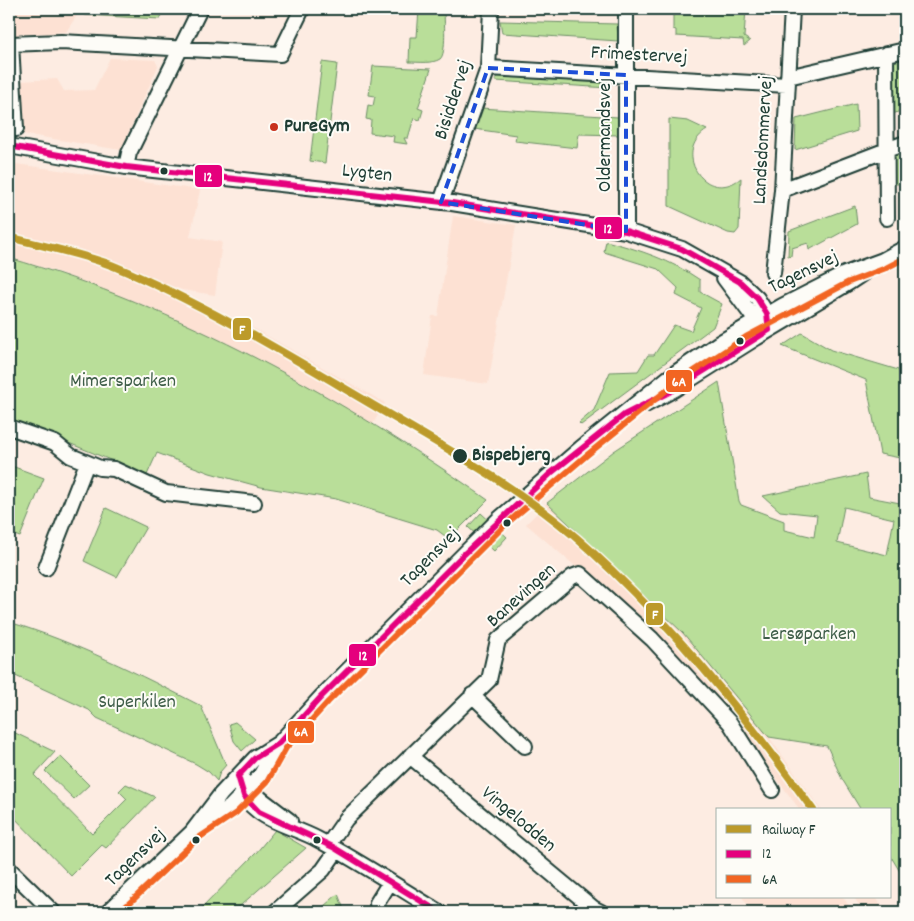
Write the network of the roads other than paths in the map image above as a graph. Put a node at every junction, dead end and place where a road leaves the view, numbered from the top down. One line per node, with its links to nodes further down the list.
1 (200, 9): 7 (street)
2 (302, 9): 7 (street)
3 (490, 9): 10 (street, Bisiddervej)
4 (626, 9): 11 (street, Oldermandsvej)
5 (792, 9): 12 (street, Landsdommervej)
6 (10, 44): 7 (street); 13 (street)
7 (180, 49): 17 (street)
8 (905, 50): 9 (street, Frimestervej)
9 (886, 54): 12 (street, Frimestervej); 16 (street)
10 (488, 68): 11 (street, Frimestervej); 19 (street, Bisiddervej)
11 (626, 75): 12 (street, Frimestervej); 21 (street, Oldermandsvej)
12 (788, 81): 18 (street, Landsdommervej)
13 (16, 129)
14 (905, 143): 16 (street)
15 (9, 146): 17 (street, Lygten)
16 (887, 150): 18 (street); 20 (street)
17 (126, 167): 19 (street, Lygten)
18 (782, 190): 24 (street, Landsdommervej)
19 (441, 202): 21 (street, Lygten)
20 (887, 218)
21 (626, 231): 25 (street, Lygten)
22 (905, 248): 23 (street, Tagensvej)
23 (883, 260): 25 (street, Tagensvej); 26 (street, Tagensvej)
24 (773, 273)
25 (761, 317): 26 (street, Lygten); 27 (street, Tagensvej)
26 (769, 330): 27 (street, Tagensvej)
27 (624, 415): 33 (street, Tagensvej)
28 (9, 427): 29 (street)
29 (87, 463): 30 (street); 31 (street)
30 (254, 503)
31 (46, 568)
32 (472, 695): 34 (street); 35 (street, Banevingen); 38 (street, Banevingen)
33 (280, 743): 36 (street, Tagensvej); 37 (street, Tagensvej)
34 (525, 746)
35 (410, 756): 40 (street, Banevingen); 48 (street, Vingelodden)
36 (238, 776): 37 (street); 39 (street, Tagensvej)
37 (246, 790): 39 (street, Tagensvej); 40 (street)
38 (772, 790)
39 (192, 832): 44 (street, Tagensvej)
40 (333, 848): 42 (street); 45 (street, Banevingen)
41 (9, 869): 43 (street)
42 (390, 882): 46 (street); 47 (street)
43 (53, 912)
44 (108, 912)
45 (275, 912)
46 (378, 912)
47 (439, 912)
48 (601, 912)

